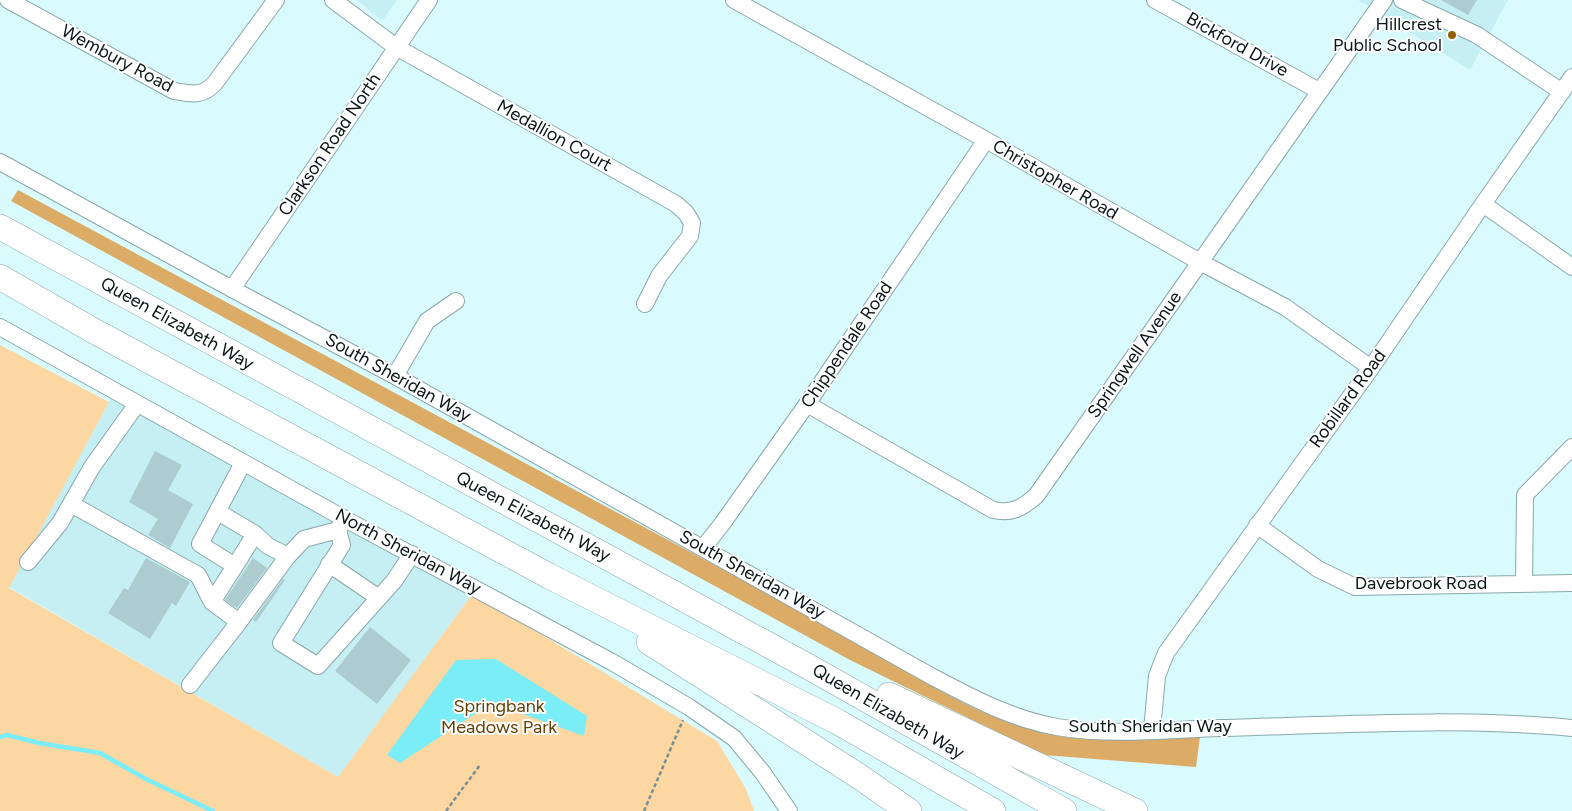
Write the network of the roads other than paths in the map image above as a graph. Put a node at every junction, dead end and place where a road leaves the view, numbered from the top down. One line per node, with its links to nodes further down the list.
1 (8, 0): 2 (street, Wembury Road)
2 (276, 0)
3 (333, 0): 10 (street, Medallion Court)
4 (429, 0): 10 (street, Clarkson Road North)
5 (734, 0): 9 (street, Christopher Road)
6 (1155, 0): 12 (street, Bickford Drive)
7 (1384, 0): 12 (street, Springwell Avenue)
8 (1402, 0): 13 (street)
9 (756, 5): 14 (street, Christopher Road)
10 (396, 47): 21 (street, Clarkson Road North); 23 (street, Medallion Court)
11 (1572, 77): 13 (street, Robillard Road)
12 (1319, 91): 18 (street, Springwell Avenue)
13 (1562, 92): 16 (street, Robillard Road)
14 (986, 140): 18 (street, Christopher Road); 28 (street, Chippendale Road)
15 (0, 162): 21 (street, South Sheridan Way)
16 (1483, 204): 19 (street); 25 (street, Robillard Road)
17 (0, 227): 48 (highway, Queen Elizabeth Way)
18 (1200, 262): 25 (street, Christopher Road); 28 (street, Springwell Avenue)
19 (1572, 267)
20 (0, 277): 42 (highway, Queen Elizabeth Way)
21 (232, 290): 26 (street, South Sheridan Way)
22 (456, 302): 26 (street)
23 (645, 304)
24 (0, 327): 27 (street, North Sheridan Way)
25 (1372, 368): 34 (street, Robillard Road)
26 (395, 376): 36 (street, South Sheridan Way)
27 (137, 404): 30 (street, North Sheridan Way); 31 (street)
28 (807, 404): 36 (street, Chippendale Road)
29 (1572, 447): 44 (street)
30 (243, 463): 32 (street); 33 (street, North Sheridan Way)
31 (70, 504): 39 (street); 46 (street)
32 (218, 512): 35 (street); 41 (street)
33 (341, 525): 37 (street, North Sheridan Way); 38 (street); 40 (street)
34 (1257, 525): 44 (street, Davebrook Road); 51 (street, Robillard Road)
35 (255, 534): 38 (street); 41 (street)
36 (703, 548): 51 (street, South Sheridan Way)
37 (412, 554): 45 (street); 52 (street, North Sheridan Way)
38 (288, 556): 47 (street)
39 (28, 562)
40 (330, 564): 45 (street); 45 (street)
41 (235, 566): 46 (street)
42 (549, 576): 53 (highway); 54 (highway, Queen Elizabeth Way)
43 (1572, 583): 44 (street, Davebrook Road)
44 (1524, 584)
45 (379, 598)
46 (212, 602): 47 (street)
47 (239, 622): 49 (street)
48 (809, 667): 55 (highway, Queen Elizabeth Way); 56 (highway)
49 (190, 686)
50 (1572, 728): 51 (street, South Sheridan Way)
51 (1152, 730)
52 (789, 811)
53 (909, 811)
54 (993, 811)
55 (1064, 811)
56 (1135, 811)

